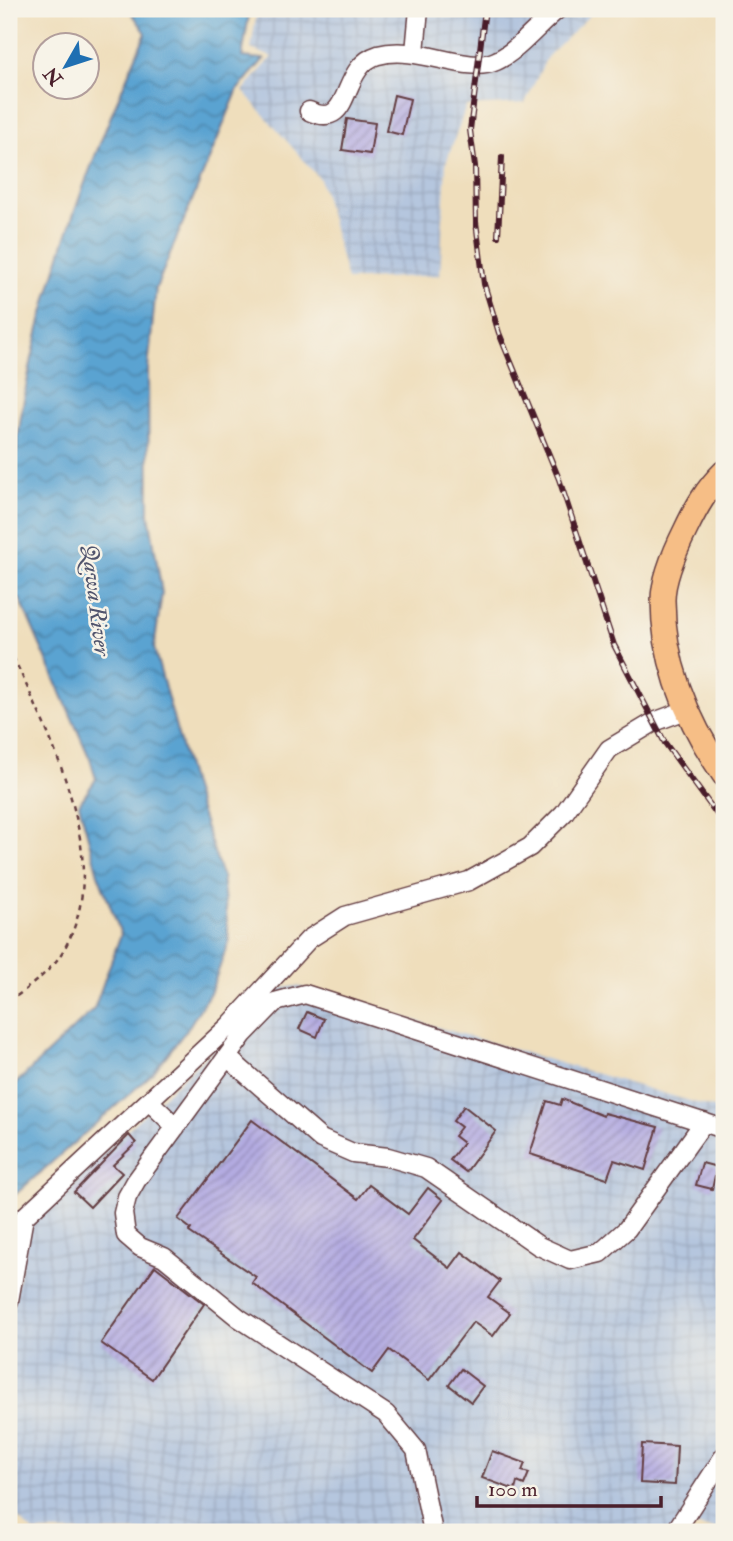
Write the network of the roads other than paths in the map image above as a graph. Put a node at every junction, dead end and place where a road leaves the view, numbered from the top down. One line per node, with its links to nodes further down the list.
1 (419, 9): 3 (street)
2 (558, 9): 3 (street)
3 (415, 52): 4 (street)
4 (310, 111)
5 (724, 472): 6 (main road)
6 (686, 710): 7 (main road); 9 (street)
7 (724, 775)
8 (227, 1057): 10 (street); 10 (street); 11 (street)
9 (150, 1102): 11 (street); 13 (street)
10 (704, 1122): 12 (street)
11 (176, 1127): 15 (street)
12 (724, 1129)
13 (9, 1301)
14 (724, 1456): 16 (street)
15 (433, 1532)
16 (675, 1532)

